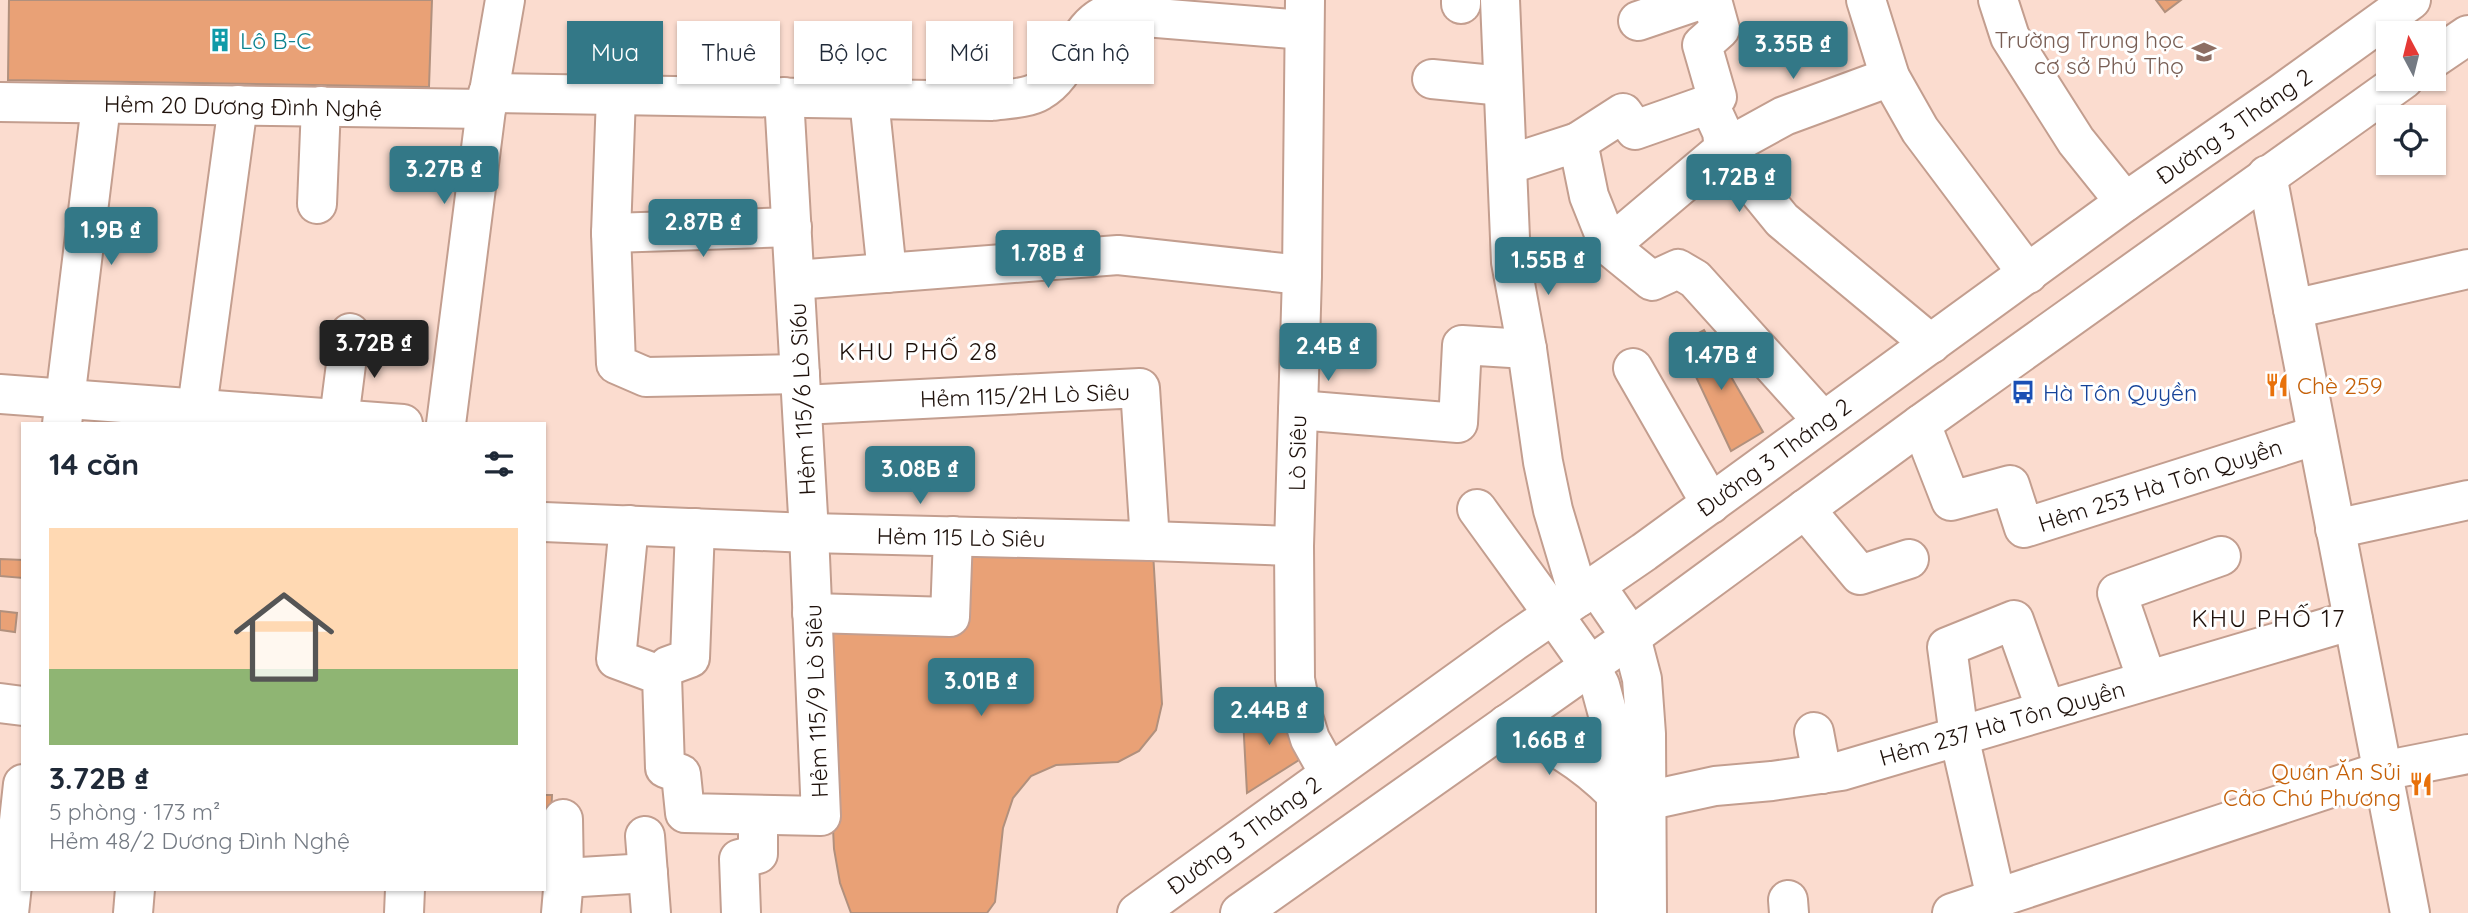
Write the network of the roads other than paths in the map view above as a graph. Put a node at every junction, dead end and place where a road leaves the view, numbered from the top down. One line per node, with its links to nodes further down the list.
1 (505, 0): 20 (street)
2 (1500, 0): 15 (street)
3 (1700, 0): 9 (street)
4 (1712, 0): 26 (street)
5 (1866, 0): 13 (street)
6 (1998, 0): 30 (street)
7 (2411, 0): 25 (street, Đường 3 Tháng 2)
8 (1305, 15): 19 (street, Hẻm 20 Dương Đình Nghệ); 38 (street, Lò Siêu)
9 (1638, 21)
10 (2468, 35): 11 (street)
11 (2446, 50)
12 (1731, 74): 26 (street)
13 (1890, 77): 26 (street); 37 (street)
14 (1432, 79): 15 (street)
15 (1503, 86): 28 (street)
16 (2387, 91): 29 (street)
17 (616, 96): 18 (street, Hẻm 20 Dương Đình Nghệ); 20 (street, Hẻm 20 Dương Đình Nghệ); 33 (street)
18 (785, 97): 19 (street, Hẻm 20 Dương Đình Nghệ); 32 (street, Hẻm 115/6 Lò Si6u)
19 (869, 99): 36 (street)
20 (487, 101): 24 (street, Hẻm 20 Dương Đình Nghệ); 53 (street)
21 (0, 102): 22 (street, Hẻm 20 Dương Đình Nghệ)
22 (101, 104): 23 (street, Hẻm 20 Dương Đình Nghệ); 49 (street)
23 (238, 105): 24 (street, Hẻm 20 Dương Đình Nghệ); 47 (street)
24 (321, 106): 31 (street)
25 (2234, 127): 29 (street); 30 (street, Đường 3 Tháng 2)
26 (1718, 129): 27 (street); 34 (street); 42 (street)
27 (1578, 142): 28 (street); 34 (street)
28 (1507, 166): 43 (street)
29 (2267, 175): 40 (street); 54 (street)
30 (2125, 202): 37 (street, Đường 3 Tháng 2)
31 (317, 204)
32 (792, 227): 33 (street); 39 (street, Hẻm 115/6 Lò Si6u)
33 (611, 233): 45 (street)
34 (1609, 246): 51 (street)
35 (2468, 269): 40 (street)
36 (887, 273): 38 (street); 39 (street)
37 (2028, 274): 42 (street, Đường 3 Tháng 2)
38 (1302, 275): 48 (street, Lò Siêu)
39 (795, 280): 45 (street, Hẻm 115/6 Lò Si6u)
40 (2293, 309): 55 (street)
41 (350, 333): 50 (street)
42 (1931, 344): 51 (street, Đường 3 Tháng 2)
43 (1527, 349): 48 (street); 70 (street)
44 (1633, 368): 57 (street)
45 (801, 389): 64 (street, Hẻm 115/6 Lò Si6u); 66 (street, Hẻm 115/2H Lò Siêu)
46 (0, 394): 49 (street)
47 (197, 408): 49 (street); 50 (street)
48 (1298, 410): 67 (street, Lò Siêu)
49 (63, 411)
50 (339, 419): 52 (street)
51 (1823, 421): 57 (street, Đường 3 Tháng 2)
52 (377, 422)
53 (446, 422)
54 (1922, 424): 55 (street, Hẻm 253 Hà Tôn Quyền); 59 (street)
55 (2317, 435): 63 (street)
56 (2468, 500): 63 (street)
57 (1710, 504): 70 (street, Đường 3 Tháng 2)
58 (1477, 509): 70 (street)
59 (1805, 509): 69 (street); 73 (street)
60 (546, 522): 61 (street, Hẻm 115 Lò Siêu)
61 (629, 525): 62 (street, Hẻm 115 Lò Siêu); 75 (street)
62 (695, 528): 64 (street, Hẻm 115 Lò Siêu); 75 (street)
63 (2336, 529): 72 (street)
64 (809, 533): 65 (street, Hẻm 115 Lò Siêu); 71 (street, Hẻm 115/9 Lò Siêu)
65 (953, 536): 66 (street, Hẻm 115 Lò Siêu); 71 (street)
66 (1150, 541): 67 (street, Hẻm 115 Lò Siêu)
67 (1294, 546): 85 (street, Lò Siêu)
68 (2221, 556): 76 (street)
69 (1909, 559)
70 (1576, 599): 73 (street); 74 (street); 85 (street, Đường 3 Tháng 2)
71 (812, 613): 89 (street, Hẻm 115/9 Lò Siêu)
72 (2353, 620): 76 (street, Hẻm 237 Hà Tôn Quyền); 84 (street)
73 (1631, 637): 74 (street); 87 (street)
74 (1590, 666): 80 (street); 87 (street)
75 (662, 676): 89 (street, Hẻm 115/9 Lò Siêu)
76 (2147, 680): 79 (street, Hẻm 237 Hà Tôn Quyền)
77 (0, 703): 78 (street)
78 (21, 706)
79 (2046, 710): 82 (street, Hẻm 237 Hà Tôn Quyền); 82 (street)
80 (1507, 724): 87 (street); 101 (street)
81 (1814, 732): 86 (street)
82 (1959, 736): 86 (street, Hẻm 237 Hà Tôn Quyền); 94 (street)
83 (2468, 754): 84 (street)
84 (2382, 771): 94 (street); 105 (street)
85 (1329, 773): 100 (street, Đường 3 Tháng 2)
86 (1822, 774): 87 (street, Hẻm 237 Hà Tôn Quyền)
87 (1631, 798): 102 (street); 103 (street)
88 (21, 802): 95 (street)
89 (758, 815): 99 (street)
90 (563, 819): 93 (street)
91 (135, 891): 96 (street)
92 (405, 891): 97 (street)
93 (562, 895): 98 (street)
94 (1996, 898): 104 (street)
95 (9, 913)
96 (134, 913)
97 (404, 913)
98 (651, 913)
99 (741, 913)
100 (1137, 913)
101 (1240, 913)
102 (1616, 913)
103 (1647, 913)
104 (1952, 913)
105 (2410, 913)

